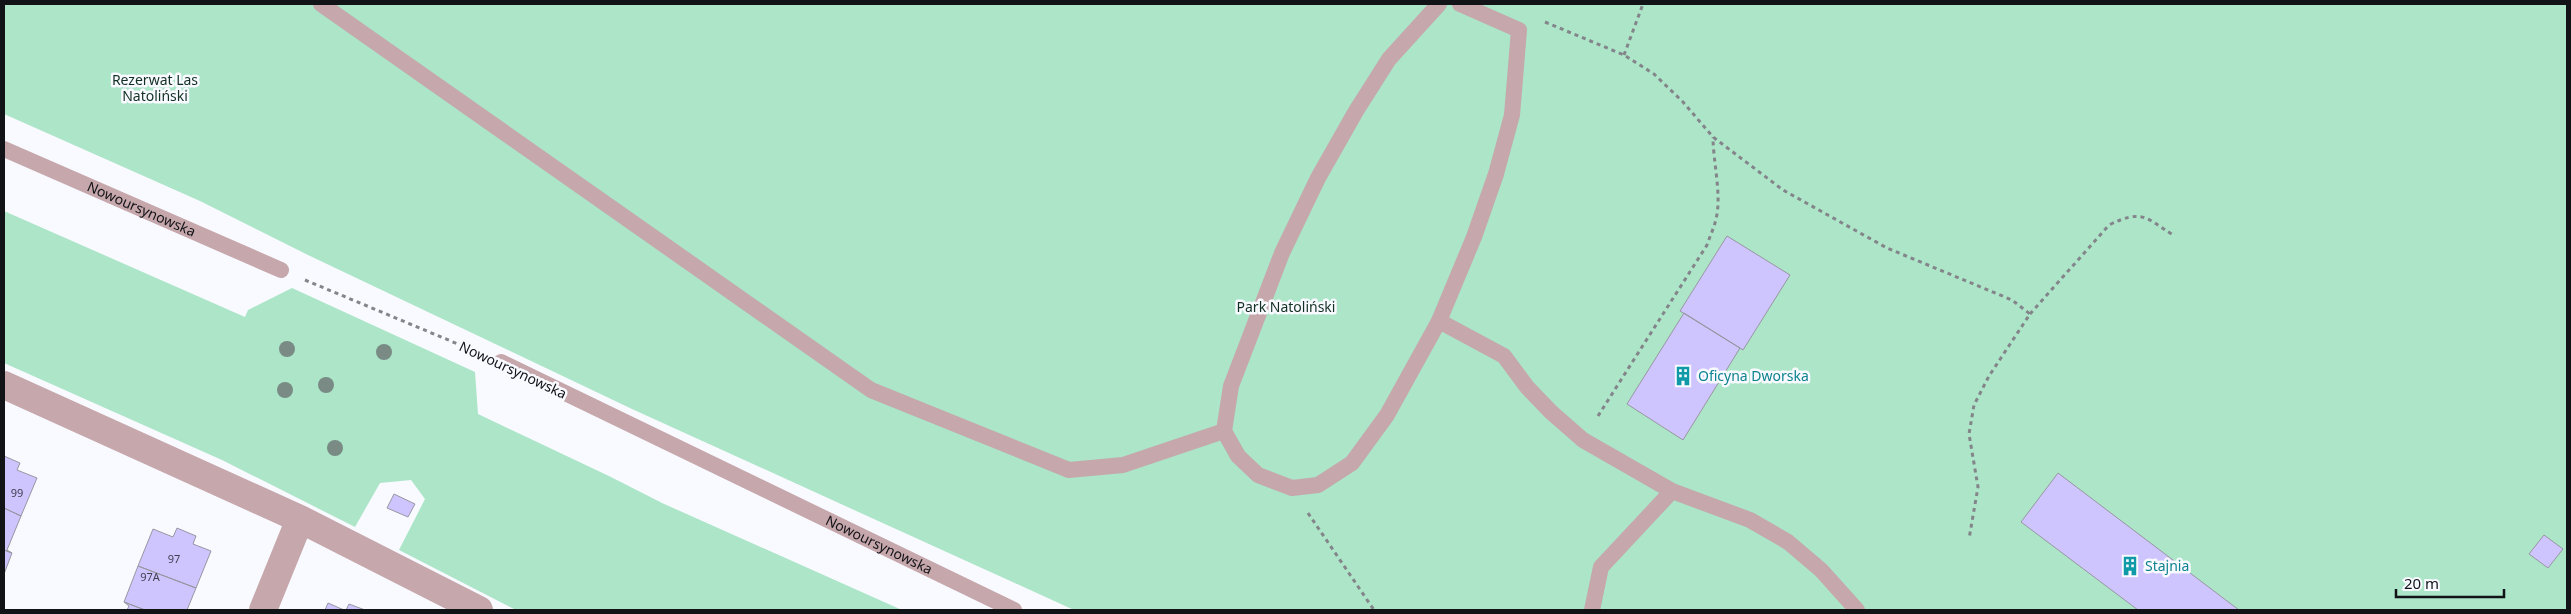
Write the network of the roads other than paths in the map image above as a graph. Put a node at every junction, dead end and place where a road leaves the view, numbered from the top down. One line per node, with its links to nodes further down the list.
1 (321, 4): 9 (lane)
2 (1439, 4): 9 (lane)
3 (1460, 4): 6 (lane)
4 (4, 149): 5 (lane, Nowoursynowska)
5 (281, 270)
6 (1439, 321): 9 (lane); 10 (lane)
7 (501, 362): 14 (lane, Nowoursynowska)
8 (4, 385): 11 (street)
9 (1224, 431)
10 (1672, 491): 15 (lane); 16 (lane)
11 (300, 519): 12 (street); 13 (street)
12 (264, 610)
13 (479, 610)
14 (1014, 610)
15 (1592, 610)
16 (1858, 610)

